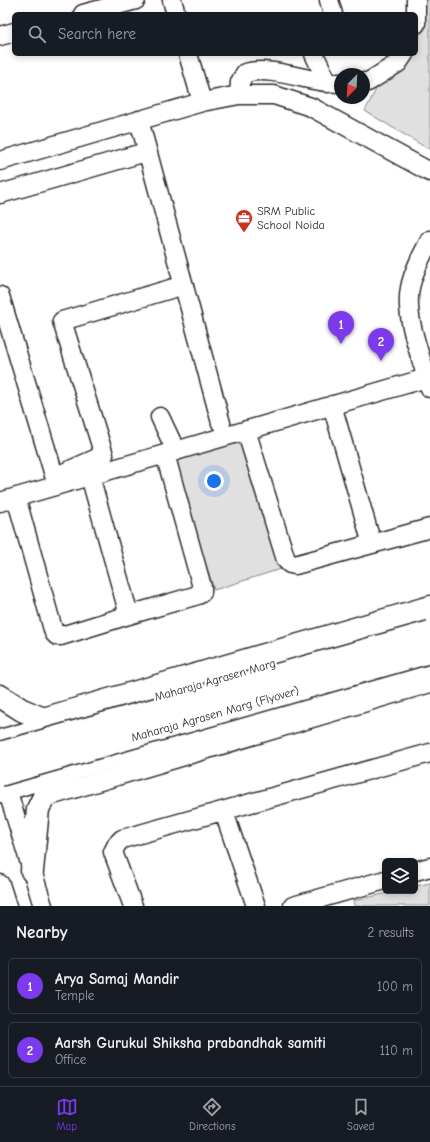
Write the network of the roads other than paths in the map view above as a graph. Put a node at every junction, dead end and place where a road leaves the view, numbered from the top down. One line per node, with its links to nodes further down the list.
1 (136, 0): 5 (street)
2 (172, 0): 6 (street)
3 (329, 0): 7 (street)
4 (416, 0): 8 (street)
5 (91, 12)
6 (175, 12)
7 (332, 12)
8 (416, 12)
9 (12, 33): 10 (street)
10 (0, 36)
11 (189, 56): 17 (street)
12 (315, 56): 15 (street)
13 (403, 56): 14 (street)
14 (370, 81)
15 (334, 83): 16 (street)
16 (239, 95): 17 (street); 21 (street)
17 (202, 102): 18 (street)
18 (138, 120): 19 (street); 20 (street)
19 (146, 152): 22 (street); 24 (street)
20 (0, 161)
21 (430, 172)
22 (0, 194)
23 (430, 240): 26 (street)
24 (184, 285): 29 (street); 33 (street)
25 (0, 296): 33 (street)
26 (429, 381): 27 (street)
27 (332, 405): 30 (street); 36 (street)
28 (160, 417): 31 (street)
29 (221, 423)
30 (246, 430): 31 (street); 36 (street)
31 (171, 452): 32 (street); 38 (street)
32 (90, 476): 33 (street); 38 (street)
33 (56, 481): 34 (street)
34 (8, 499): 38 (street)
35 (430, 528): 36 (street)
36 (372, 544)
37 (430, 605): 47 (street)
38 (129, 615)
39 (430, 619): 42 (main road, Maharaja Agrasen Marg)
40 (430, 632): 50 (main road, Maharaja Agrasen Marg (Flyover), bridge)
41 (430, 652): 53 (main road, Maharaja Agrasen Marg (Flyover), bridge)
42 (303, 655): 46 (main road); 48 (main road, Maharaja Agrasen Marg)
43 (430, 665): 46 (main road)
44 (430, 683): 54 (street)
45 (0, 696): 47 (main road)
46 (318, 697): 52 (main road)
47 (41, 718): 48 (main road)
48 (67, 722): 49 (main road, Maharaja Agrasen Marg)
49 (0, 741)
50 (0, 753)
51 (430, 753): 55 (street)
52 (78, 767): 53 (main road); 54 (main road)
53 (2, 785): 58 (street)
54 (43, 798): 58 (main road)
55 (224, 812): 64 (street); 65 (street)
56 (430, 867): 57 (street)
57 (418, 870)
58 (32, 871): 63 (street)
59 (382, 881): 61 (street)
60 (0, 884): 62 (street)
61 (341, 899): 66 (street)
62 (7, 906)
63 (43, 906)
64 (133, 906)
65 (256, 906)
66 (293, 906)

